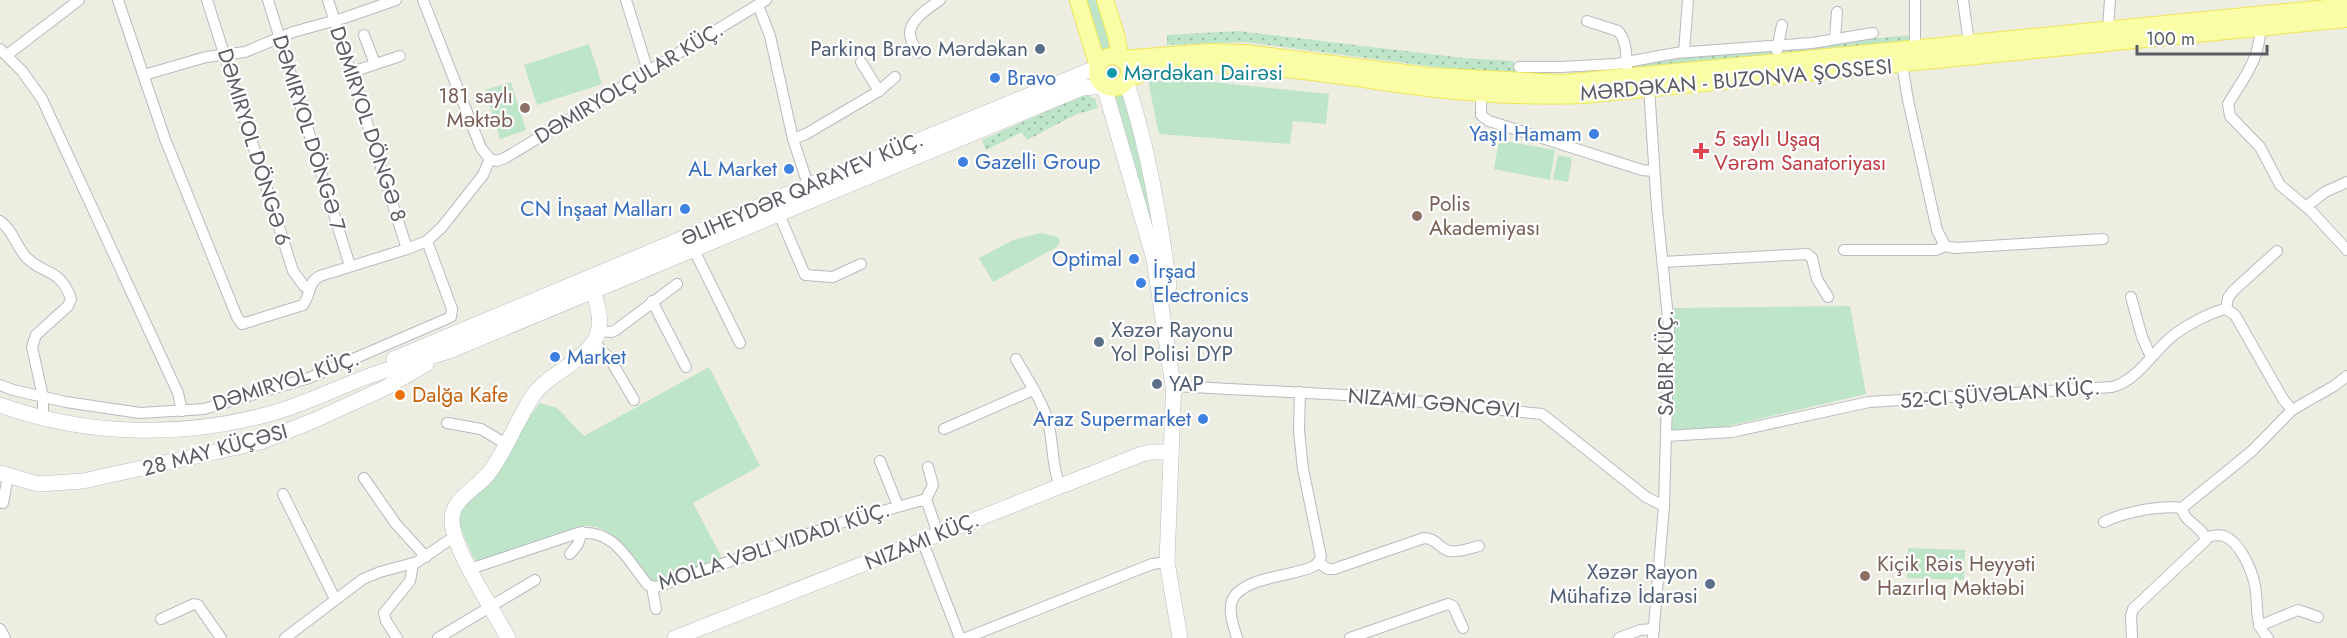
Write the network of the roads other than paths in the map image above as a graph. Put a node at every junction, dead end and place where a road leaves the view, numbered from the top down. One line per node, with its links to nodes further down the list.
1 (79, 0): 33 (street)
2 (118, 0): 48 (street)
3 (207, 0): 36 (street, DƏMIRYOL DÖNGƏ 6)
4 (268, 0): 28 (street, DƏMIRYOL DÖNGƏ 7)
5 (328, 0): 21 (street, DƏMIRYOL DÖNGƏ 8)
6 (396, 0): 21 (street)
7 (423, 0): 57 (street)
8 (626, 0): 46 (street)
9 (940, 0): 17 (street)
10 (1078, 0): 43 (main road)
11 (1106, 0): 38 (main road)
12 (1688, 0): 34 (street)
13 (1916, 0): 32 (street)
14 (1963, 0): 30 (street)
15 (2110, 0): 25 (street)
16 (762, 3): 46 (street, DƏMIRYOLÇULAR KÜÇ.); 56 (street)
17 (928, 3): 35 (street)
18 (2347, 6): 25 (main road)
19 (1837, 12): 29 (street)
20 (2347, 19): 24 (main road, MƏRDƏKAN - BUZONVA ŞOSSESI)
21 (335, 20): 28 (street); 47 (street, DƏMIRYOL DÖNGƏ 8)
22 (1587, 21): 45 (street)
23 (1782, 25): 31 (street)
24 (2259, 27): 42 (main road, MƏRDƏKAN - BUZONVA ŞOSSESI); 61 (street)
25 (2108, 29): 30 (main road)
26 (1873, 33): 29 (street)
27 (364, 35): 41 (street)
28 (280, 38): 36 (street); 74 (street, DƏMIRYOL DÖNGƏ 7)
29 (1835, 39): 31 (street)
30 (1969, 43): 32 (main road)
31 (1777, 44): 34 (street); 40 (street)
32 (1915, 48): 40 (main road)
33 (3, 52): 101 (street)
34 (1684, 52): 45 (street)
35 (916, 53)
36 (226, 56): 48 (street); 77 (street, DƏMIRYOL DÖNGƏ 6)
37 (400, 56): 41 (street)
38 (1121, 59): 43 (main road); 50 (main road); 52 (main road)
39 (861, 62): 54 (street)
40 (1777, 63): 45 (main road)
41 (375, 64): 47 (street)
42 (1902, 64): 53 (main road, MƏRDƏKAN - BUZONVA ŞOSSESI); 66 (street)
43 (1098, 67): 51 (main road); 55 (main road, ƏLIHEYDƏR QARAYEV KÜÇ.)
44 (1519, 67): 45 (street)
45 (1628, 70): 52 (main road)
46 (648, 71): 57 (street, DƏMIRYOLÇULAR KÜÇ.)
47 (352, 72): 68 (street, DƏMIRYOL DÖNGƏ 8)
48 (144, 75): 77 (street)
49 (895, 77): 54 (street)
50 (1126, 81): 51 (main road); 52 (main road, MƏRDƏKAN - BUZONVA ŞOSSESI); 92 (main road)
51 (1104, 86): 55 (main road, ƏLIHEYDƏR QARAYEV KÜÇ.); 92 (main road)
52 (1478, 86): 53 (main road, MƏRDƏKAN - BUZONVA ŞOSSESI); 58 (street)
53 (1649, 88): 58 (street, SABIR KÜÇ.)
54 (879, 91): 56 (street)
55 (949, 136): 60 (main road, ƏLIHEYDƏR QARAYEV KÜÇ.); 62 (main road, ƏLIHEYDƏR QARAYEV KÜÇ.)
56 (793, 139): 60 (street)
57 (490, 159): 65 (street)
58 (1654, 171): 72 (street, SABIR KÜÇ.)
59 (2347, 182): 61 (street)
60 (808, 185): 67 (main road, ƏLIHEYDƏR QARAYEV KÜÇ.)
61 (2307, 206): 70 (street)
62 (779, 214): 67 (main road, ƏLIHEYDƏR QARAYEV KÜÇ.); 73 (street)
63 (0, 221): 96 (street)
64 (2103, 240): 66 (street)
65 (427, 241): 68 (street); 101 (street, DƏMIRYOL KÜÇ.)
66 (1946, 246): 69 (street)
67 (689, 247): 75 (main road, ƏLIHEYDƏR QARAYEV KÜÇ.); 84 (street)
68 (407, 249): 74 (street)
69 (1844, 250)
70 (2347, 250)
71 (2277, 251): 81 (street)
72 (1663, 262): 78 (street); 105 (street, SABIR KÜÇ.)
73 (861, 264)
74 (350, 266): 77 (street)
75 (590, 284): 82 (main road, ƏLIHEYDƏR QARAYEV KÜÇ.); 83 (main road); 85 (main road, ƏLIHEYDƏR QARAYEV KÜÇ.)
76 (677, 285): 80 (street)
77 (309, 289)
78 (1828, 297)
79 (2131, 297): 86 (street)
80 (652, 301): 83 (street); 88 (street)
81 (2226, 309): 86 (street, 52-CI ŞÜVƏLAN KÜÇ.); 100 (street)
82 (506, 311): 85 (main road); 102 (main road)
83 (597, 337): 98 (street); 106 (main road)
84 (740, 343)
85 (449, 351): 89 (main road, DƏMIRYOL KÜÇ.); 93 (main road, 28 MAY KÜÇƏSI)
86 (2151, 357): 105 (street, 52-CI ŞÜVƏLAN KÜÇ.)
87 (1016, 359): 94 (street)
88 (686, 367)
89 (379, 372): 93 (main road); 99 (main road, DƏMIRYOL KÜÇ.)
90 (2347, 376): 100 (street)
91 (0, 385): 96 (street, DƏMIRYOL KÜÇ.)
92 (1173, 386): 95 (street, NIZAMI GƏNCƏVI); 107 (main road)
93 (385, 388): 110 (main road, 28 MAY KÜÇƏSI)
94 (1033, 390): 104 (street); 112 (street)
95 (1300, 392): 117 (street, NIZAMI GƏNCƏVI); 129 (street)
96 (44, 397): 101 (street, DƏMIRYOL KÜÇ.); 102 (street)
97 (0, 400): 102 (main road)
98 (634, 400)
99 (0, 405)
100 (2292, 410): 118 (street)
101 (182, 411)
102 (42, 413)
103 (447, 423): 106 (street)
104 (944, 429)
105 (1666, 436): 117 (street, SABIR KÜÇ.)
106 (506, 444): 122 (main road)
107 (1170, 452): 112 (main road, NIZAMI KÜÇ.); 128 (main road)
108 (880, 461): 116 (street)
109 (928, 467): 114 (street)
110 (4, 474): 115 (street)
111 (364, 478): 127 (street)
112 (1060, 486): 121 (main road, NIZAMI KÜÇ.)
113 (283, 494): 134 (street)
114 (926, 499): 116 (street, MOLLA VƏLI VIDADI KÜÇ.); 121 (street)
115 (3, 503)
116 (898, 506): 133 (street, MOLLA VƏLI VIDADI KÜÇ.)
117 (1664, 506): 143 (street, SABIR KÜÇ.)
118 (2182, 508): 119 (street); 123 (street)
119 (2104, 522)
120 (582, 532): 126 (street); 131 (street); 133 (street, MOLLA VƏLI VIDADI KÜÇ.)
121 (938, 534): 124 (main road, NIZAMI KÜÇ.)
122 (454, 536): 127 (street); 131 (main road)
123 (2206, 537): 139 (street); 157 (street)
124 (922, 540): 150 (main road, NIZAMI KÜÇ.); 151 (street)
125 (1479, 546): 129 (street)
126 (570, 555)
127 (426, 557): 130 (street)
128 (1167, 562): 142 (street); 153 (main road)
129 (1319, 563): 154 (street)
130 (413, 564): 134 (street); 147 (street)
131 (470, 569): 135 (main road)
132 (535, 580): 135 (street)
133 (652, 587): 136 (street)
134 (335, 599): 146 (street)
135 (491, 606): 148 (street); 149 (main road)
136 (656, 609)
137 (2318, 617): 139 (street)
138 (161, 619): 145 (street)
139 (2259, 626): 158 (street)
140 (1463, 628): 155 (street)
141 (0, 629): 144 (street)
142 (994, 633): 152 (street)
143 (1654, 633): 156 (street)
144 (5, 638)
145 (221, 638)
146 (285, 638)
147 (397, 638)
148 (438, 638)
149 (508, 638)
150 (675, 638)
151 (960, 638)
152 (966, 638)
153 (1180, 638)
154 (1237, 638)
155 (1350, 638)
156 (1618, 638)
157 (2132, 638)
158 (2268, 638)

